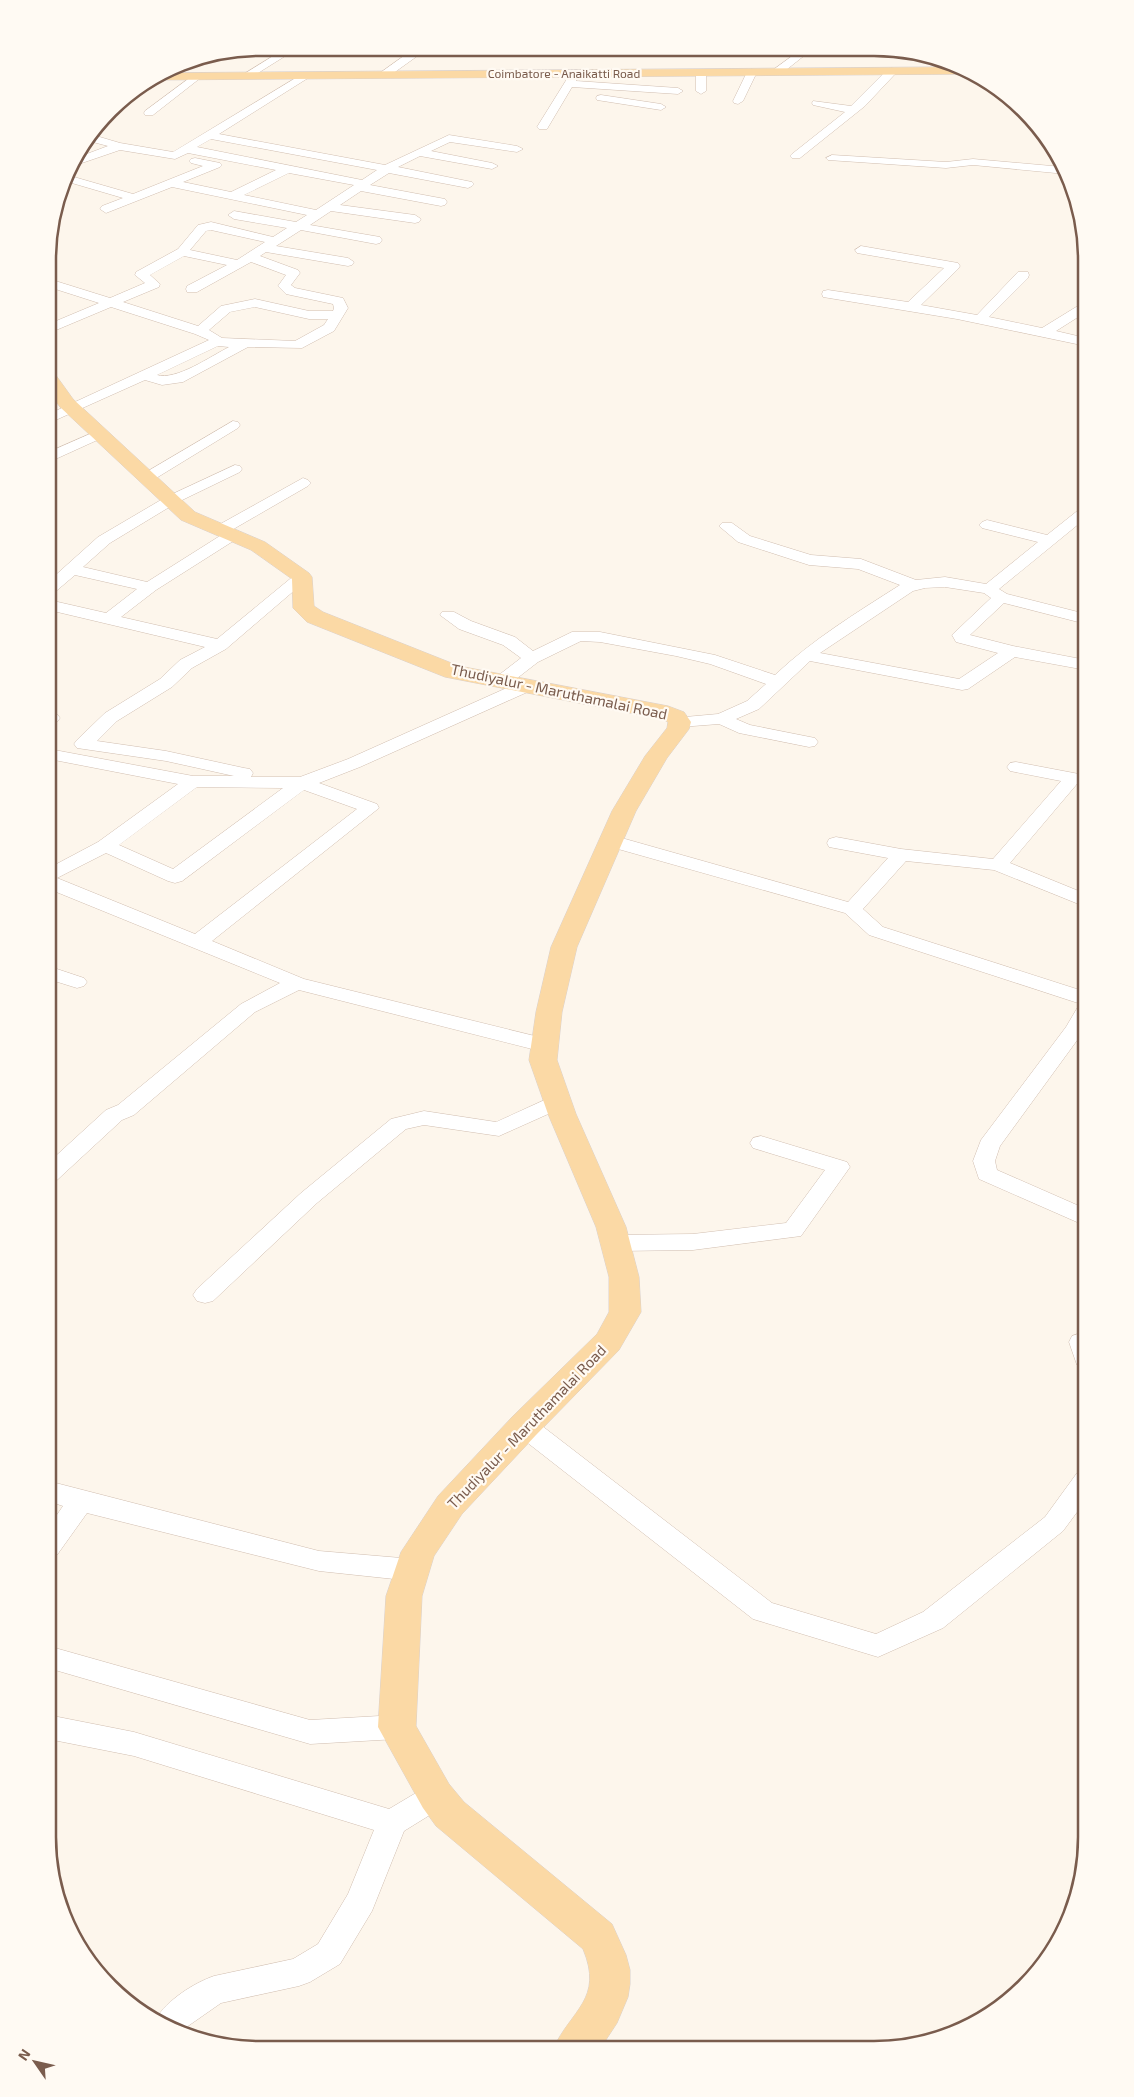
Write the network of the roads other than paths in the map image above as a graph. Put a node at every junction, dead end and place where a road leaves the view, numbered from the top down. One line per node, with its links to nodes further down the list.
1 (280, 56): 10 (street)
2 (411, 56): 9 (street)
3 (798, 56): 7 (street)
4 (942, 68): 5 (main road, Coimbatore - Anaikatti Road)
5 (892, 71): 7 (main road, Coimbatore - Anaikatti Road); 20 (street)
6 (752, 72): 7 (main road, Coimbatore - Anaikatti Road); 8 (main road, Coimbatore - Anaikatti Road); 17 (street)
7 (777, 72)
8 (701, 73): 14 (main road, Coimbatore - Anaikatti Road); 16 (street)
9 (384, 75): 11 (main road, Coimbatore - Anaikatti Road); 14 (main road, Coimbatore - Anaikatti Road)
10 (246, 76): 11 (main road, Coimbatore - Anaikatti Road); 13 (main road, Coimbatore - Anaikatti Road)
11 (304, 76): 23 (street)
12 (170, 77): 13 (main road, Coimbatore - Anaikatti Road)
13 (195, 77): 21 (street)
14 (569, 83): 15 (street); 19 (street); 22 (street)
15 (678, 91)
16 (701, 91)
17 (738, 101)
18 (817, 103): 20 (street)
19 (661, 107)
20 (854, 110): 31 (street)
21 (149, 113)
22 (543, 127)
23 (209, 135): 27 (street); 28 (street)
24 (96, 139): 25 (street)
25 (119, 146): 30 (street); 34 (street)
26 (517, 148): 29 (street)
27 (187, 149): 30 (street); 35 (street)
28 (289, 150): 32 (street); 35 (street)
29 (420, 153): 36 (street); 38 (street)
30 (175, 156): 42 (street)
31 (796, 156)
32 (330, 158): 38 (street); 40 (street)
33 (832, 158): 39 (street)
34 (84, 159)
35 (261, 164): 37 (street)
36 (492, 166)
37 (287, 169): 40 (street); 45 (street)
38 (388, 169): 43 (street); 44 (street)
39 (1057, 171)
40 (304, 172): 44 (street)
41 (73, 180): 46 (street)
42 (170, 183): 45 (street); 46 (street)
43 (468, 184)
44 (362, 186): 47 (street); 48 (street)
45 (232, 196): 50 (street)
46 (135, 198): 49 (street)
47 (441, 202)
48 (329, 207): 50 (street); 52 (street)
49 (106, 209)
50 (318, 214): 53 (street)
51 (234, 215): 53 (street)
52 (415, 219)
53 (297, 227): 54 (street); 55 (street)
54 (376, 240)
55 (270, 245): 57 (street); 58 (street); 59 (street)
56 (861, 250): 65 (street)
57 (182, 252): 58 (street); 64 (street)
58 (244, 261): 62 (street); 67 (street)
59 (348, 262)
60 (1023, 275): 69 (street)
61 (56, 285): 64 (street)
62 (192, 288)
63 (828, 294): 65 (street)
64 (112, 302): 70 (street); 72 (street)
65 (912, 306): 69 (street)
66 (1078, 312): 73 (street)
67 (337, 315): 72 (street); 76 (street)
68 (56, 318): 70 (street)
69 (981, 318): 73 (street)
70 (67, 321): 71 (street)
71 (56, 326)
72 (200, 331): 75 (street)
73 (1045, 332): 74 (street)
74 (1078, 340)
75 (216, 342): 76 (street); 77 (street)
76 (245, 344): 77 (street)
77 (144, 376): 79 (street)
78 (56, 388): 79 (main road)
79 (61, 414): 81 (main road)
80 (234, 425): 84 (street)
81 (99, 434): 82 (street); 84 (main road)
82 (56, 455)
83 (235, 469): 86 (street)
84 (148, 477): 86 (main road)
85 (303, 483): 90 (street)
86 (171, 500): 90 (main road); 92 (street)
87 (1078, 517): 91 (street)
88 (987, 525): 91 (street)
89 (727, 526): 95 (street)
90 (226, 532): 93 (main road); 96 (street)
91 (1050, 540): 97 (street)
92 (71, 569): 94 (street); 96 (street)
93 (302, 576): 102 (street); 108 (main road, Thudiyalur - Maruthamalai Road)
94 (56, 583)
95 (916, 586): 97 (street); 104 (street)
96 (150, 587): 101 (street)
97 (995, 593): 100 (street); 103 (street)
98 (56, 606): 101 (street)
99 (448, 615): 105 (street)
100 (1078, 617)
101 (110, 618): 102 (street)
102 (220, 645): 115 (street)
103 (1012, 651): 104 (street); 106 (street)
104 (806, 655): 107 (street)
105 (532, 658): 107 (street); 108 (street)
106 (1078, 663)
107 (777, 682): 109 (street)
108 (513, 684): 110 (main road, Thudiyalur - Maruthamalai Road); 116 (street)
109 (721, 719): 110 (street); 111 (street)
110 (680, 722): 117 (main road, Thudiyalur - Maruthamalai Road)
111 (809, 742)
112 (56, 755): 114 (street)
113 (1016, 767): 121 (street)
114 (193, 781): 115 (street); 119 (street)
115 (262, 782): 116 (street)
116 (302, 783): 119 (street); 126 (street)
117 (611, 841): 125 (street); 132 (main road, Thudiyalur - Maruthamalai Road)
118 (836, 843): 120 (street)
119 (105, 846): 122 (street)
120 (901, 855): 121 (street); 125 (street)
121 (998, 865): 124 (street)
122 (56, 871)
123 (56, 885): 126 (street)
124 (1078, 898)
125 (852, 908): 130 (street)
126 (197, 943): 129 (street)
127 (56, 975): 128 (street)
128 (77, 982)
129 (297, 983): 132 (street); 135 (street)
130 (1078, 996)
131 (1078, 1024): 136 (street)
132 (544, 1045): 133 (main road, Thudiyalur - Maruthamalai Road)
133 (558, 1102): 137 (main road, Thudiyalur - Maruthamalai Road); 138 (street)
134 (761, 1143): 137 (street)
135 (56, 1169)
136 (1078, 1214)
137 (616, 1243): 139 (main road, Thudiyalur - Maruthamalai Road)
138 (205, 1295)
139 (524, 1426): 140 (street); 144 (main road, Thudiyalur - Maruthamalai Road)
140 (1078, 1491)
141 (56, 1493): 142 (street)
142 (81, 1501): 143 (street); 144 (street)
143 (56, 1537)
144 (413, 1570): 146 (main road, Thudiyalur - Maruthamalai Road)
145 (56, 1660): 146 (street)
146 (396, 1727): 148 (main road)
147 (56, 1729): 149 (street)
148 (436, 1796): 149 (street); 151 (main road)
149 (392, 1824): 150 (street)
150 (173, 2021)
151 (580, 2041)

